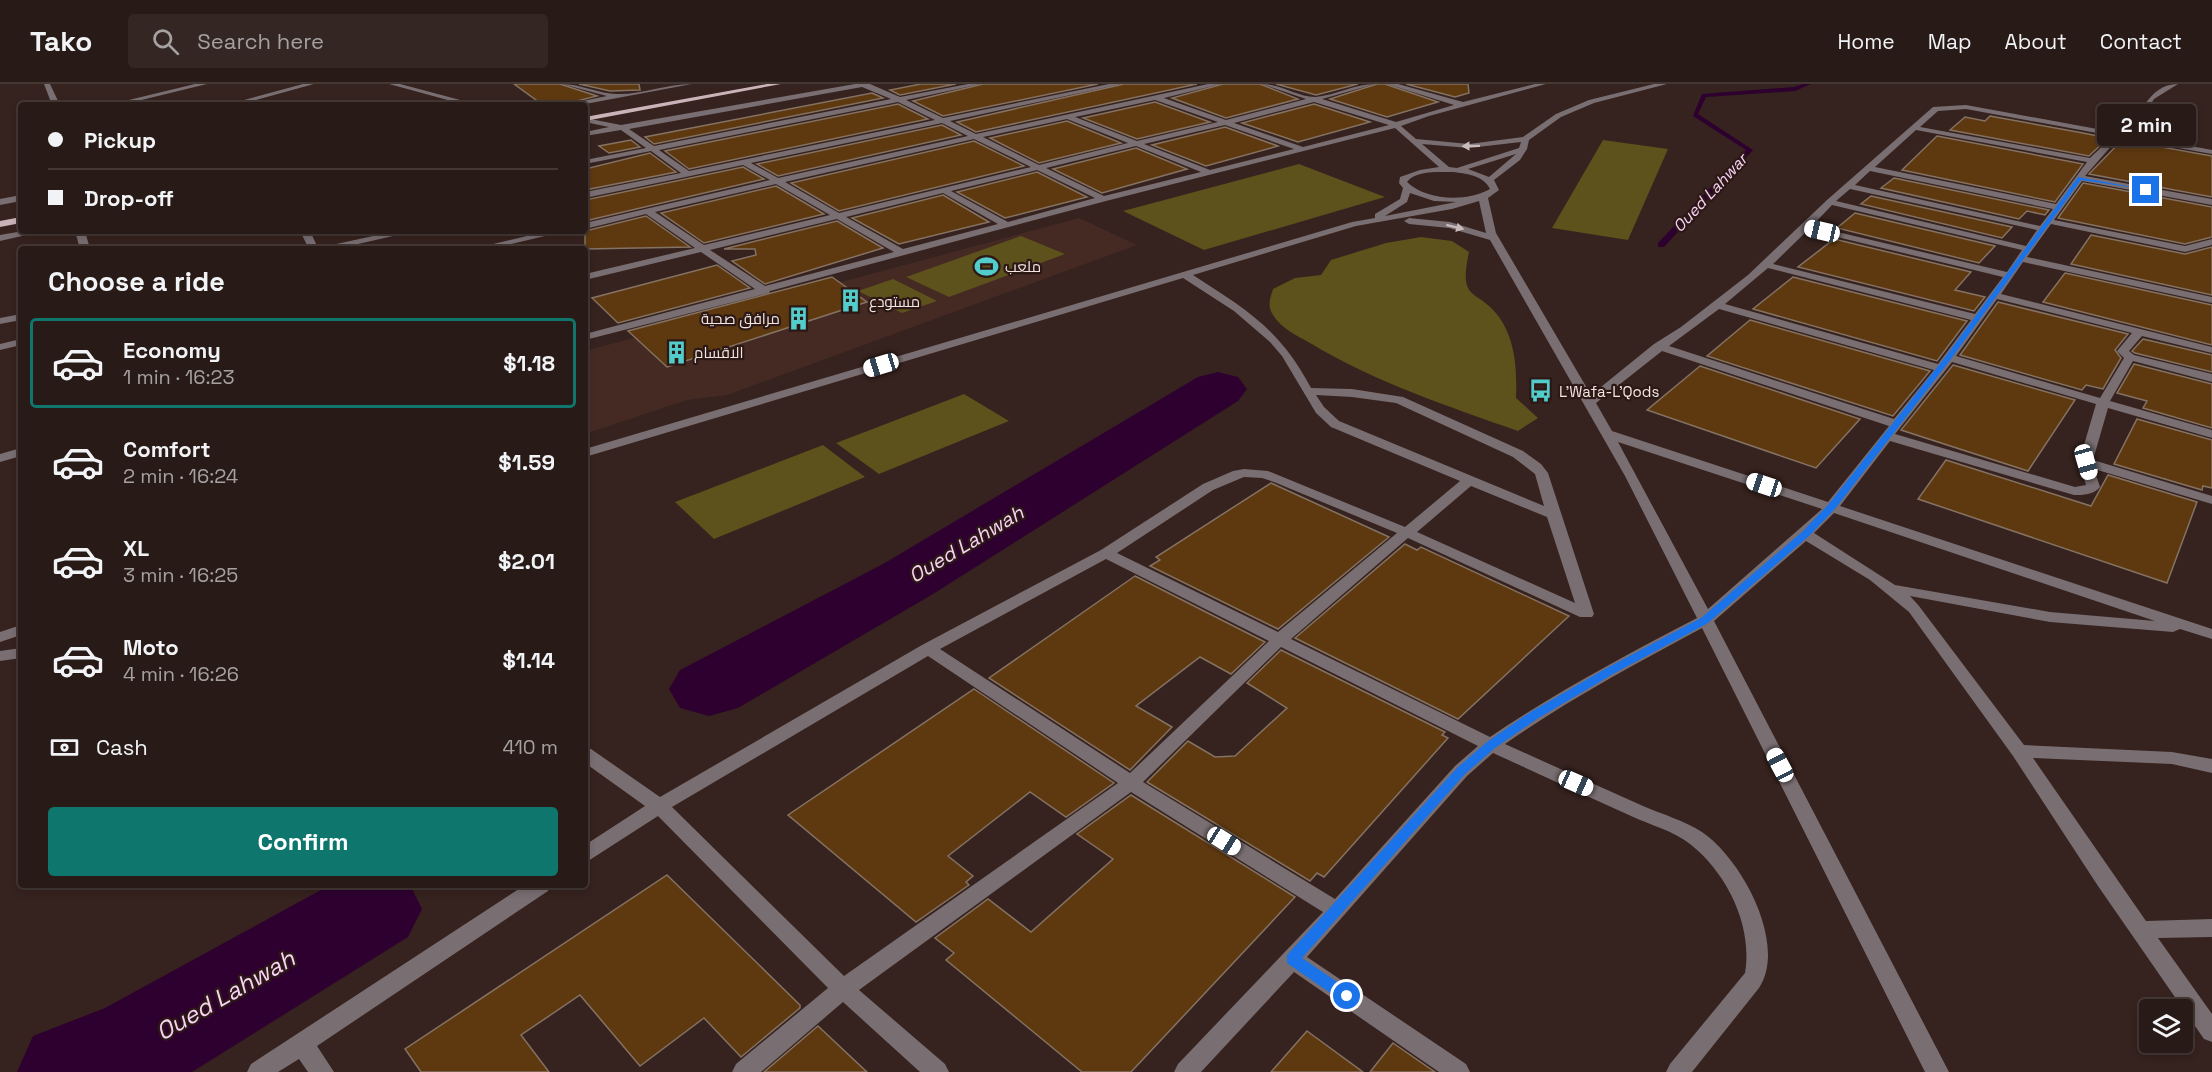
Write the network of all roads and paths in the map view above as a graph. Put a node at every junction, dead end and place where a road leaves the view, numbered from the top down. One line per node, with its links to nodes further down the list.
1 (47, 84): 30 (street)
2 (204, 84): 31 (street)
3 (311, 84): 32 (street)
4 (392, 84): 21 (street)
5 (421, 84): 21 (street)
6 (565, 84): 24 (street)
7 (689, 84): 24 (street)
8 (743, 84): 36 (main road)
9 (778, 84): 38 (main road)
10 (865, 84): 28 (street); 44 (street)
11 (978, 84): 28 (street)
12 (1119, 84): 22 (street)
13 (1218, 84): 26 (street)
14 (1265, 84): 27 (street)
15 (1372, 84): 27 (street)
16 (1390, 84): 23 (street)
17 (1416, 84): 23 (street)
18 (1538, 84): 35 (street)
19 (1664, 84): 50 (street)
20 (2175, 84): 46 (street)
21 (408, 87): 33 (street)
22 (1103, 87): 25 (street); 29 (street)
23 (1402, 88): 35 (street)
24 (619, 96): 34 (street)
25 (1052, 98): 37 (street); 41 (street)
26 (1156, 98): 29 (street); 42 (street)
27 (1313, 99): 42 (street); 43 (street)
28 (900, 100): 41 (street); 55 (street)
29 (1144, 101): 37 (street)
30 (55, 102)
31 (125, 102)
32 (242, 102)
33 (465, 102)
34 (584, 102)
35 (1463, 105): 43 (street)
36 (588, 111)
37 (1088, 113): 39 (street)
38 (588, 118)
39 (1070, 118): 49 (street); 53 (street)
40 (588, 120): 44 (street)
41 (942, 121): 49 (street); 54 (street)
42 (1227, 122): 53 (street); 56 (street)
43 (1396, 125): 51 (street); 56 (street)
44 (622, 128): 47 (street); 55 (street)
45 (1916, 128): 48 (street); 63 (street); 67 (street)
46 (2133, 128): 48 (street); 52 (street)
47 (588, 134)
48 (2122, 136): 58 (street); 63 (street)
49 (972, 138): 65 (street); 66 (street)
50 (1525, 139): 51 (street, one-way to 51); 57 (street)
51 (1418, 142): 60 (street); 68 (street)
52 (2212, 143)
53 (1135, 144): 66 (street); 69 (street)
54 (814, 147): 59 (street); 64 (street)
55 (653, 149): 62 (street); 70 (street)
56 (1301, 149): 69 (street)
57 (1523, 149): 68 (street); 72 (street)
58 (2212, 152)
59 (825, 153)
60 (1418, 153)
61 (835, 159): 65 (street)
62 (588, 161)
63 (2092, 161): 71 (street)
64 (744, 162): 70 (street); 73 (street)
65 (845, 165): 73 (street)
66 (1037, 168): 76 (street); 81 (street)
67 (1868, 168): 74 (street); 88 (street)
68 (1451, 170): 72 (street); 75 (street)
69 (1208, 172): 81 (street)
70 (688, 174): 77 (street)
71 (2080, 178): 86 (street); 88 (street)
72 (1489, 180): 78 (street)
73 (779, 182): 89 (street); 92 (street)
74 (1848, 186): 84 (street); 85 (street)
75 (1407, 188): 79 (street); 95 (street)
76 (943, 190): 92 (street); 98 (street)
77 (588, 194)
78 (1483, 197): 82 (street); 104 (street)
79 (1435, 198): 82 (street); 87 (street)
80 (18, 199): 83 (street)
81 (1103, 199): 98 (street)
82 (1471, 200): 87 (street)
83 (0, 202)
84 (1830, 202): 93 (street); 100 (street)
85 (1917, 202): 93 (street); 99 (street)
86 (2212, 202)
87 (1452, 206): 95 (street); 104 (street)
88 (2058, 207): 99 (street)
89 (647, 211): 97 (street); 109 (street)
90 (18, 212): 91 (main road)
91 (0, 215)
92 (840, 215): 109 (street); 110 (street)
93 (1898, 219): 111 (street)
94 (18, 221): 96 (main road)
95 (1360, 223): 104 (street, one-way to 104); 113 (street)
96 (0, 224)
97 (588, 225)
98 (1007, 225): 110 (street)
99 (2045, 225): 106 (street); 111 (street)
100 (1806, 227): 112 (street); 114 (street)
101 (22, 234): 105 (street)
102 (395, 234): 107 (street)
103 (550, 234): 108 (street)
104 (1493, 235): 134 (street)
105 (0, 238)
106 (2212, 242)
107 (337, 246)
108 (508, 246)
109 (699, 248): 115 (street); 116 (street)
110 (903, 254): 116 (street)
111 (2024, 254): 114 (street); 118 (street)
112 (1767, 265): 119 (street); 121 (street)
113 (1185, 275): 133 (street); 140 (street)
114 (2008, 275): 117 (street)
115 (588, 276)
116 (765, 291): 124 (street)
117 (1994, 295): 121 (street); 123 (street)
118 (2212, 300)
119 (1718, 305): 126 (street); 131 (street)
120 (18, 318): 122 (street)
121 (1978, 318): 130 (street)
122 (0, 321)
123 (2139, 332): 128 (street); 129 (street)
124 (588, 336)
125 (18, 343): 127 (street)
126 (1658, 346): 134 (street); 136 (street)
127 (0, 347)
128 (2212, 350)
129 (2130, 357): 132 (street); 135 (street)
130 (1949, 358): 131 (street); 135 (street)
131 (1940, 368): 136 (street)
132 (2212, 378)
133 (1307, 391): 144 (street); 147 (street)
134 (1590, 402): 137 (street)
135 (2103, 402): 138 (street); 143 (street)
136 (1896, 424): 139 (street)
137 (1608, 434): 146 (street); 152 (street)
138 (2212, 434)
139 (1887, 436): 143 (street); 146 (street)
140 (588, 452)
141 (18, 453): 142 (street)
142 (0, 458)
143 (2086, 462): 145 (street)
144 (1468, 481): 147 (street); 148 (street)
145 (2212, 500)
146 (1832, 507): 149 (street); 153 (street)
147 (1553, 515): 148 (street)
148 (1406, 532): 150 (street); 157 (street)
149 (1805, 534): 151 (street); 152 (street)
150 (1107, 553): 157 (street); 158 (street)
151 (1894, 589): 153 (street); 162 (street)
152 (1704, 621): 161 (street); 183 (street)
153 (2194, 628): 155 (street)
154 (18, 631): 156 (street)
155 (2212, 634)
156 (0, 637)
157 (1279, 640): 161 (street); 165 (street)
158 (928, 650): 165 (street); 166 (street)
159 (18, 653): 160 (street)
160 (0, 656)
161 (1491, 745): 169 (street); 182 (street)
162 (2019, 750): 164 (street); 171 (street)
163 (588, 756): 166 (street)
164 (2212, 766)
165 (1131, 783): 169 (street); 173 (street)
166 (659, 806): 167 (street); 173 (street)
167 (588, 853)
168 (537, 888): 175 (street)
169 (1337, 911): 172 (street)
170 (2212, 928): 171 (street)
171 (2143, 930): 174 (street)
172 (1292, 959): 180 (street); 181 (street)
173 (843, 989): 178 (street); 179 (street)
174 (2212, 1032)
175 (302, 1045): 176 (street); 177 (street)
176 (259, 1072)
177 (322, 1072)
178 (744, 1072)
179 (937, 1072)
180 (1186, 1072)
181 (1458, 1072)
182 (1678, 1072)
183 (1937, 1072)

